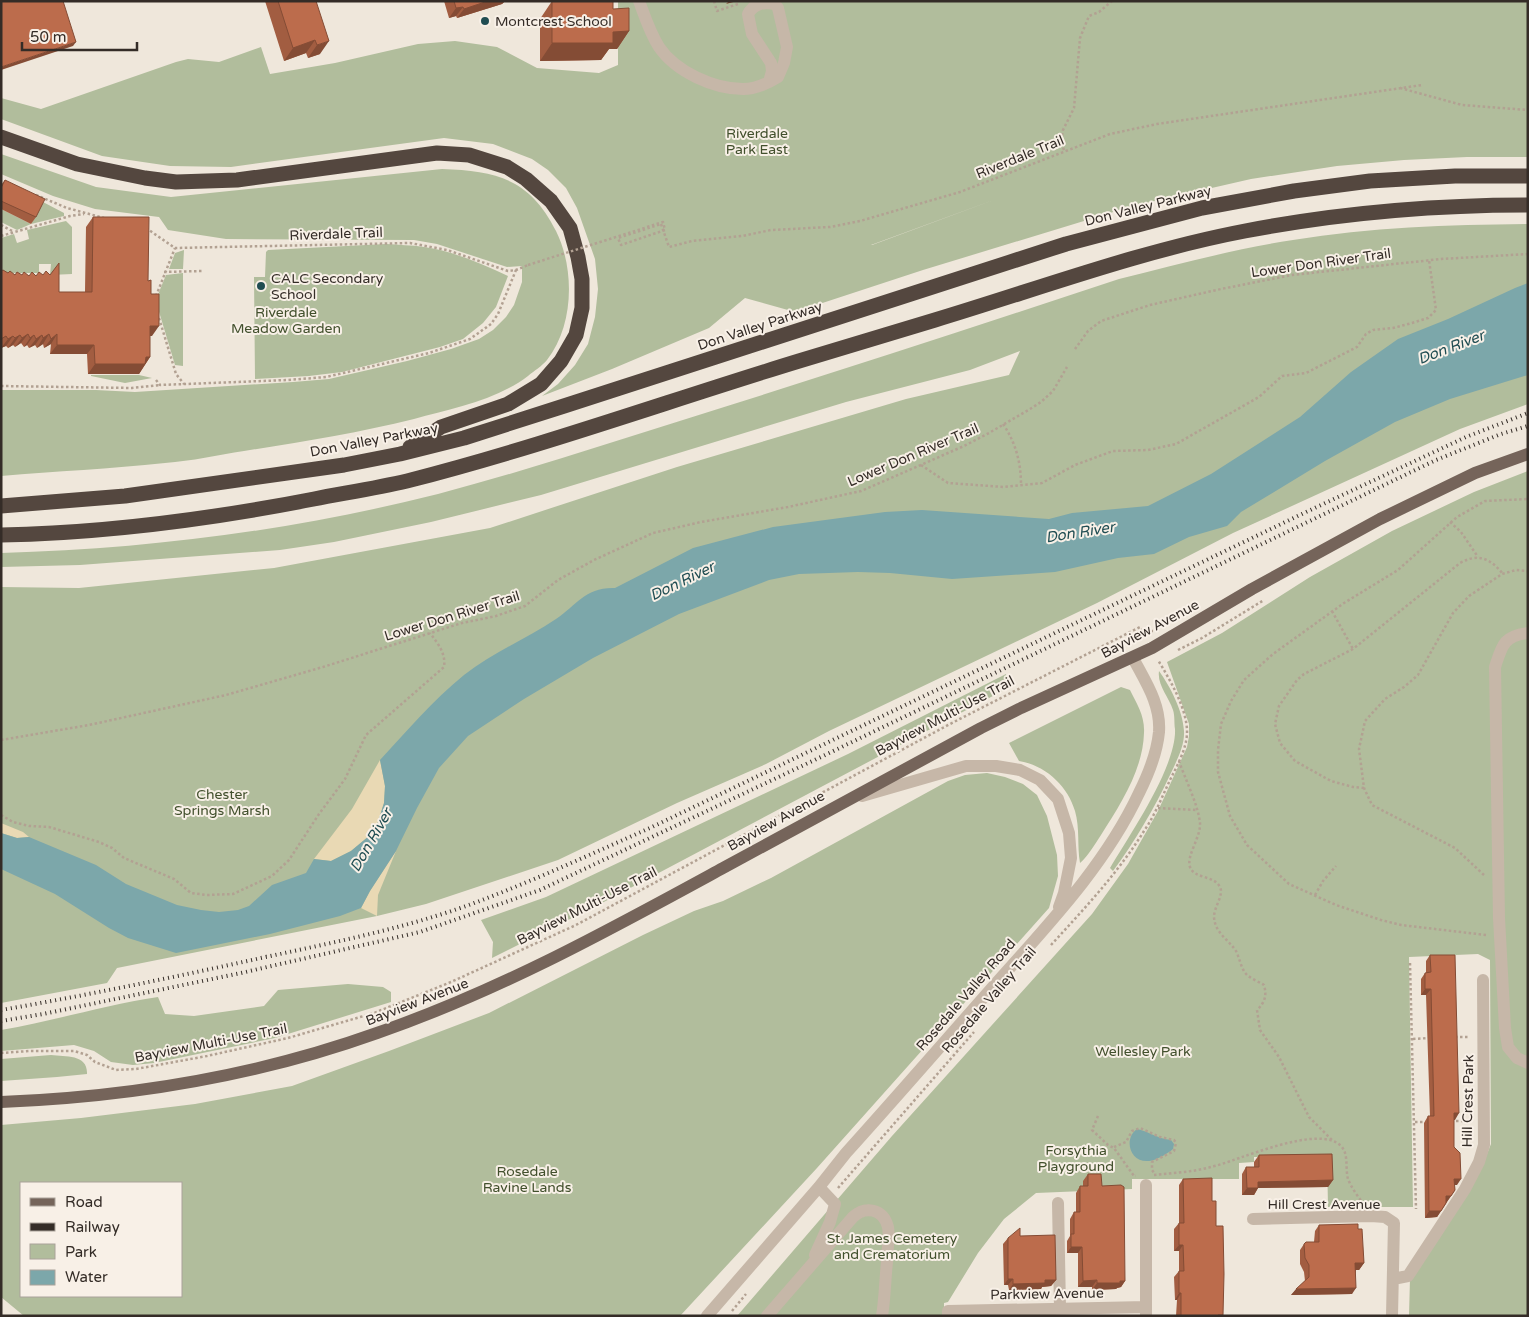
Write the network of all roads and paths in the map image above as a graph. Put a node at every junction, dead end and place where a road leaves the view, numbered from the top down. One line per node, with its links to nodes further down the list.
1 (639, 1): 5 (street)
2 (714, 1): 4 (path)
3 (1112, 1): 10 (path)
4 (741, 4)
5 (769, 82): 5 (street)
6 (1422, 85): 7 (path, Riverdale Trail)
7 (1398, 88): 8 (path); 10 (path, Riverdale Trail)
8 (1528, 110)
9 (1, 137): 35 (highway)
10 (1064, 150): 23 (path, Riverdale Trail, bridge)
11 (1528, 176): 35 (highway, Don Valley Parkway)
12 (31, 193): 14 (path)
13 (1528, 205): 42 (highway)
14 (86, 214): 15 (path); 18 (path)
15 (105, 218)
16 (1, 225): 18 (path)
17 (143, 226): 20 (path)
18 (14, 232): 19 (path)
19 (1, 236)
20 (175, 248): 23 (path, Riverdale Trail); 25 (path)
21 (1528, 254): 22 (path, Lower Don River Trail)
22 (1429, 260): 28 (path, Lower Don River Trail); 38 (path)
23 (516, 270): 31 (path)
24 (203, 271): 25 (path)
25 (164, 272): 26 (path)
26 (154, 302)
27 (156, 311): 31 (path)
28 (1076, 349)
29 (1067, 367): 34 (path, Lower Don River Trail)
30 (156, 380): 32 (path)
31 (184, 384): 32 (path)
32 (160, 385): 33 (path)
33 (1, 386)
34 (1003, 424): 37 (path, Lower Don River Trail); 38 (path)
35 (400, 454): 40 (highway, Don Valley Parkway)
36 (1528, 454): 51 (main road, Bayview Avenue)
37 (921, 465): 38 (path); 48 (path, Lower Don River Trail)
38 (1021, 486)
39 (1528, 499): 41 (path)
40 (1, 506)
41 (1450, 522): 43 (path); 46 (path)
42 (1, 535)
43 (1478, 557): 45 (path); 50 (path)
44 (1528, 571): 45 (path)
45 (1503, 574): 55 (path)
46 (1332, 611): 50 (path); 62 (path)
47 (1142, 631): 73 (path, Bayview Multi-Use Trail)
48 (430, 633): 53 (path, Lower Don River Trail); 59 (path)
49 (1528, 633): 61 (street)
50 (1353, 649): 55 (path)
51 (1133, 658): 56 (main road, Bayview Avenue); 63 (street, Rosedale Valley Road)
52 (1162, 666): 54 (path, Rosedale Valley Trail)
53 (1, 740)
54 (1179, 761): 57 (path, Rosedale Valley Trail); 58 (path)
55 (1364, 788): 61 (path)
56 (846, 800): 63 (street); 75 (main road, Bayview Avenue)
57 (1157, 808): 58 (path); 65 (path, Rosedale Valley Trail)
58 (1196, 810): 81 (path)
59 (1, 815)
60 (1336, 866): 62 (path)
61 (1498, 890): 64 (street)
62 (1314, 895): 64 (path)
63 (1054, 918): 85 (street, Rosedale Valley Road)
64 (1500, 937): 74 (street)
65 (1049, 947)
66 (1410, 963): 72 (path)
67 (1483, 980): 69 (street, Hill Crest Park)
68 (978, 1027): 86 (path, Rosedale Valley Trail)
69 (1483, 1037): 71 (path); 78 (street, Hill Crest Park)
70 (1433, 1038): 72 (path)
71 (1451, 1038)
72 (1413, 1039): 79 (path)
73 (1, 1054)
74 (1528, 1063)
75 (1, 1102)
76 (1098, 1116): 82 (path)
77 (1444, 1121): 78 (path)
78 (1484, 1121): 92 (street, Hill Crest Park)
79 (1415, 1122): 80 (path); 89 (path)
80 (1435, 1122)
81 (1333, 1141): 82 (path); 88 (path)
82 (1114, 1148): 83 (path)
83 (1134, 1176)
84 (1146, 1185): 95 (street)
85 (819, 1187): 86 (street); 97 (street, Rosedale Valley Road)
86 (830, 1197): 91 (street)
87 (1058, 1203): 94 (street)
88 (1367, 1209)
89 (1416, 1209)
90 (1253, 1219): 92 (street, Hill Crest Avenue)
91 (813, 1264): 99 (street); 100 (street)
92 (1393, 1279): 101 (street)
93 (746, 1294): 98 (path)
94 (1060, 1308): 95 (street, Parkview Avenue); 96 (street, Parkview Avenue)
95 (1146, 1311)
96 (948, 1314)
97 (707, 1316)
98 (728, 1316)
99 (767, 1316)
100 (882, 1316)
101 (1392, 1316)

